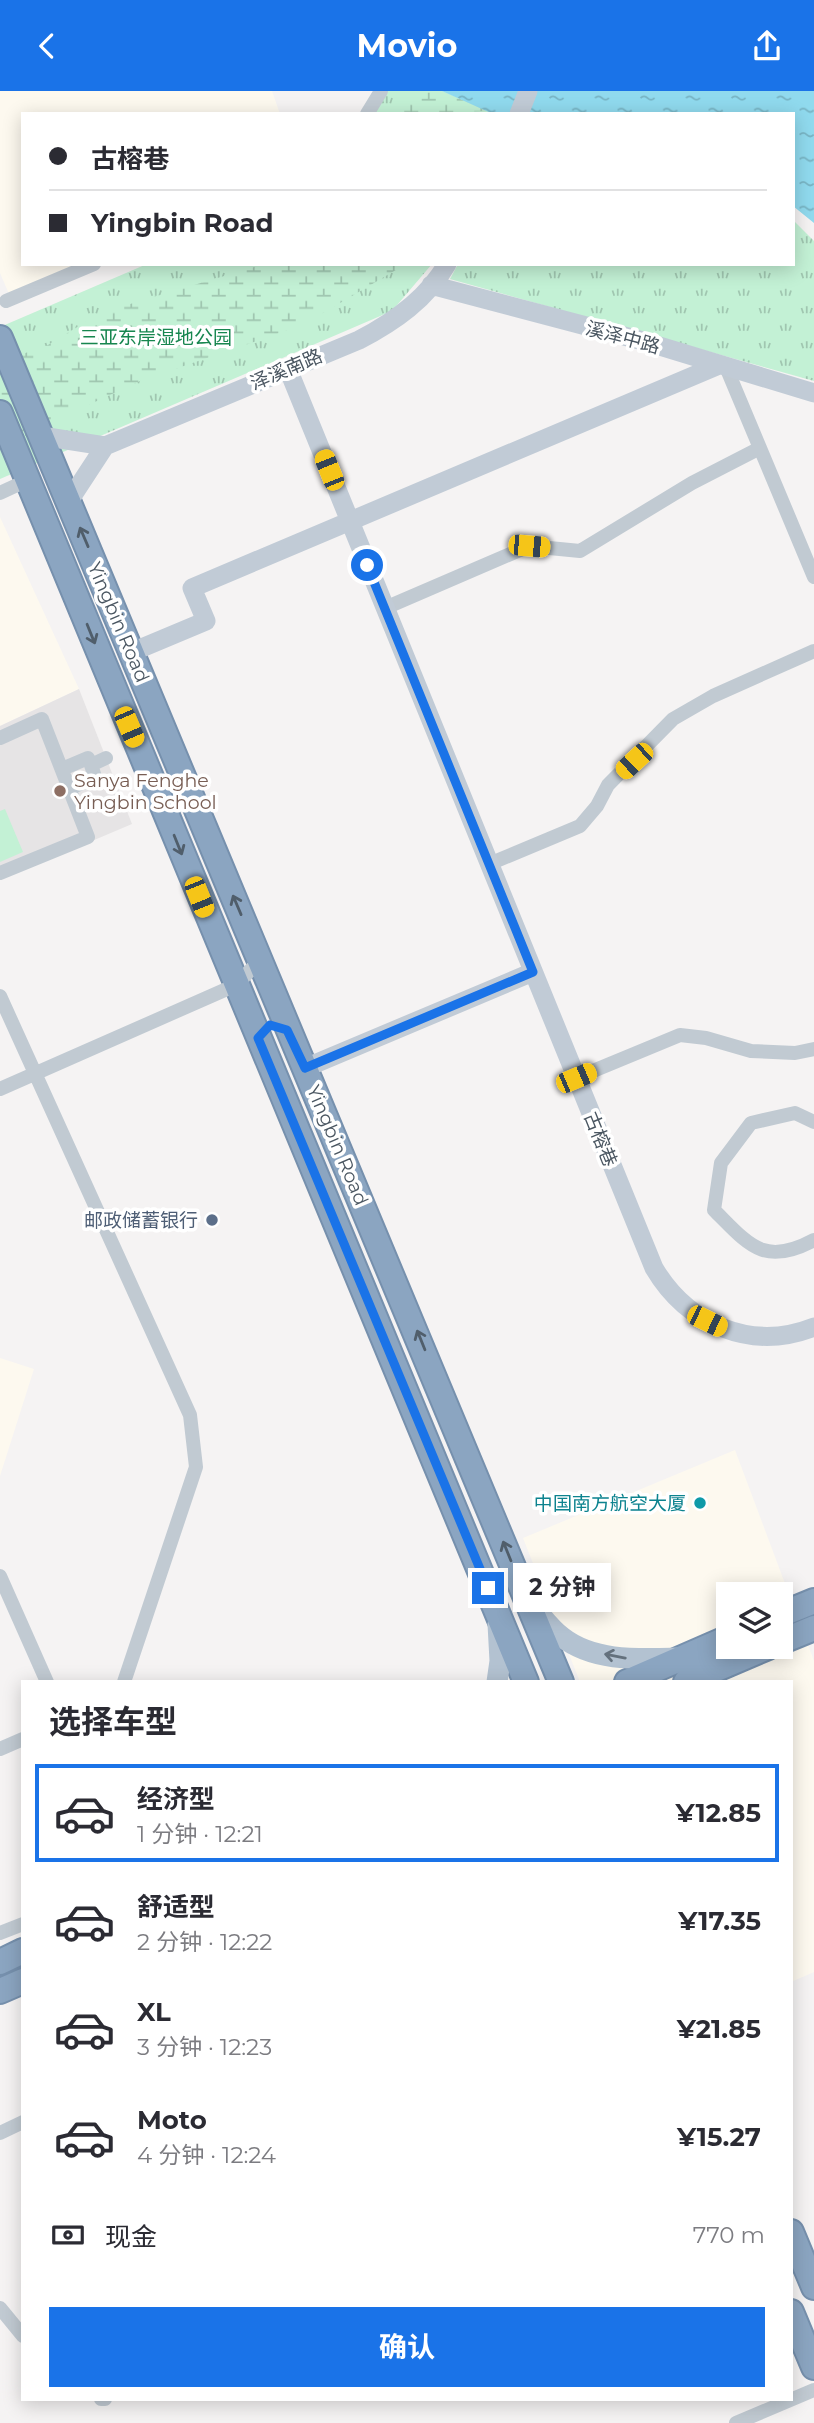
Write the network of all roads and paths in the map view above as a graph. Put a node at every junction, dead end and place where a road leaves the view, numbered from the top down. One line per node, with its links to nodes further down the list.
1 (381, 91): 3 (street)
2 (528, 91): 4 (street)
3 (368, 112)
4 (520, 112)
5 (89, 266): 8 (street)
6 (445, 266): 7 (street, 泽溪南路)
7 (431, 285): 10 (street, 溪泽中路); 11 (street, 泽溪南路)
8 (6, 301)
9 (0, 338): 14 (highway, Yingbin Road)
10 (723, 366): 12 (street, 溪泽中路); 16 (street); 20 (street)
11 (288, 369): 15 (street, 泽溪南路); 20 (street, 古榕巷)
12 (814, 393)
13 (0, 413): 17 (highway, Yingbin Road)
14 (41, 436): 15 (street); 19 (highway, Yingbin Road)
15 (105, 446): 19 (street)
16 (760, 448): 21 (street); 22 (street)
17 (28, 480): 18 (street); 33 (highway, Yingbin Road, one-way to 33)
18 (0, 493)
19 (69, 501): 24 (highway, Yingbin Road, one-way to 19)
20 (350, 521): 22 (street, 古榕巷); 24 (street)
21 (814, 577)
22 (385, 608): 30 (street, 古榕巷)
23 (814, 651): 30 (street)
24 (132, 652): 32 (highway, Yingbin Road, one-way to 24)
25 (0, 738): 28 (street)
26 (106, 758): 27 (street)
27 (91, 765): 28 (street); 29 (street)
28 (62, 769): 29 (street)
29 (69, 789): 31 (street)
30 (489, 865): 35 (street, 古榕巷)
31 (0, 873)
32 (249, 933): 33 (highway); 34 (highway, Yingbin Road)
33 (219, 946): 36 (highway, Yingbin Road)
34 (259, 961): 36 (street); 38 (highway, Yingbin Road)
35 (533, 972): 41 (street); 43 (street, 古榕巷)
36 (236, 985): 38 (highway); 39 (highway, Yingbin Road); 42 (street)
37 (0, 996): 42 (street)
38 (287, 1030): 39 (highway); 41 (highway, Yingbin Road)
39 (258, 1038): 52 (highway, Yingbin Road)
40 (814, 1049): 43 (street)
41 (305, 1068): 49 (highway, Yingbin Road, one-way to 41)
42 (36, 1075): 44 (street); 59 (street)
43 (576, 1078): 47 (street, 古榕巷)
44 (0, 1089)
45 (814, 1122): 46 (street)
46 (814, 1240)
47 (814, 1327)
48 (0, 1576): 58 (street)
49 (528, 1601): 57 (main road, one-way to 49); 62 (highway, Yingbin Road)
50 (814, 1601): 51 (highway)
51 (793, 1610)
52 (498, 1611): 60 (main road); 61 (highway, Yingbin Road)
53 (814, 1627): 54 (highway)
54 (793, 1636)
55 (716, 1646): 57 (highway)
56 (722, 1659): 57 (highway)
57 (684, 1669): 63 (highway)
58 (46, 1680)
59 (125, 1680)
60 (496, 1680)
61 (525, 1680)
62 (560, 1680)
63 (636, 1680)
64 (21, 1740): 65 (street)
65 (0, 1749)
66 (21, 1925): 67 (street)
67 (0, 1933)
68 (21, 1952): 69 (highway)
69 (0, 1962)
70 (21, 1982): 71 (highway)
71 (0, 1991)
72 (21, 2123): 73 (street)
73 (0, 2133)
74 (793, 2237): 75 (highway)
75 (814, 2287)
76 (0, 2308): 78 (street)
77 (793, 2317): 79 (highway)
78 (21, 2334)
79 (814, 2367)
80 (814, 2390): 81 (street)
81 (793, 2399)
82 (788, 2401): 83 (street)
83 (736, 2423)

